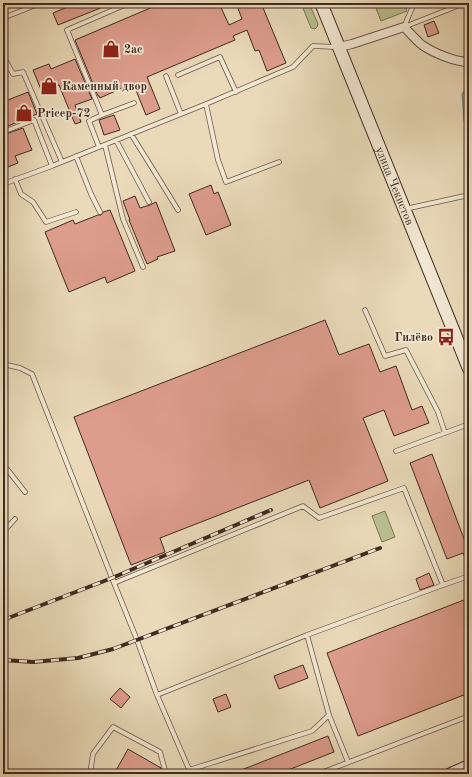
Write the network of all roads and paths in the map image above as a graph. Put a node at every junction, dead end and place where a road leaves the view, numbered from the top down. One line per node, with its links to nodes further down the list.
1 (42, 3): 6 (lane)
2 (129, 3): 17 (lane)
3 (321, 3): 8 (main road, улица Чекистов)
4 (412, 3): 7 (lane)
5 (464, 3): 7 (lane)
6 (3, 18)
7 (404, 28): 8 (street); 10 (street)
8 (338, 47): 13 (lane); 31 (main road, улица Чекистов)
9 (6, 61): 24 (lane)
10 (469, 62)
11 (178, 75): 13 (lane)
12 (166, 76): 16 (lane)
13 (236, 92): 15 (lane)
14 (134, 103): 17 (lane)
15 (206, 104): 16 (lane); 25 (lane)
16 (181, 114): 19 (lane)
17 (102, 115): 22 (lane)
18 (3, 132): 26 (lane)
19 (131, 134): 20 (lane); 32 (lane)
20 (116, 140): 21 (lane); 30 (lane)
21 (105, 144): 22 (lane); 35 (lane)
22 (99, 147): 23 (lane)
23 (76, 156): 24 (lane); 34 (lane)
24 (62, 162): 26 (lane)
25 (279, 162)
26 (52, 166): 27 (lane)
27 (15, 179): 28 (lane); 33 (lane)
28 (3, 184)
29 (469, 195): 31 (lane)
30 (149, 202)
31 (404, 209): 38 (main road, улица Чекистов)
32 (178, 210)
33 (76, 212)
34 (100, 212)
35 (143, 267)
36 (365, 310): 40 (lane)
37 (3, 364): 47 (lane)
38 (469, 368)
39 (469, 424): 40 (lane)
40 (445, 433): 41 (lane)
41 (396, 452)
42 (3, 464): 43 (lane)
43 (25, 492)
44 (15, 519): 45 (lane)
45 (3, 532)
46 (469, 576): 48 (lane)
47 (114, 583): 48 (lane); 50 (lane)
48 (443, 585): 49 (lane)
49 (307, 635): 50 (lane); 51 (lane)
50 (157, 695): 55 (lane)
51 (329, 715): 53 (lane); 55 (lane)
52 (469, 716): 53 (lane)
53 (348, 762): 58 (lane)
54 (469, 766): 59 (main road)
55 (190, 772)
56 (90, 774): 57 (lane)
57 (166, 774)
58 (318, 774)
59 (451, 774)

